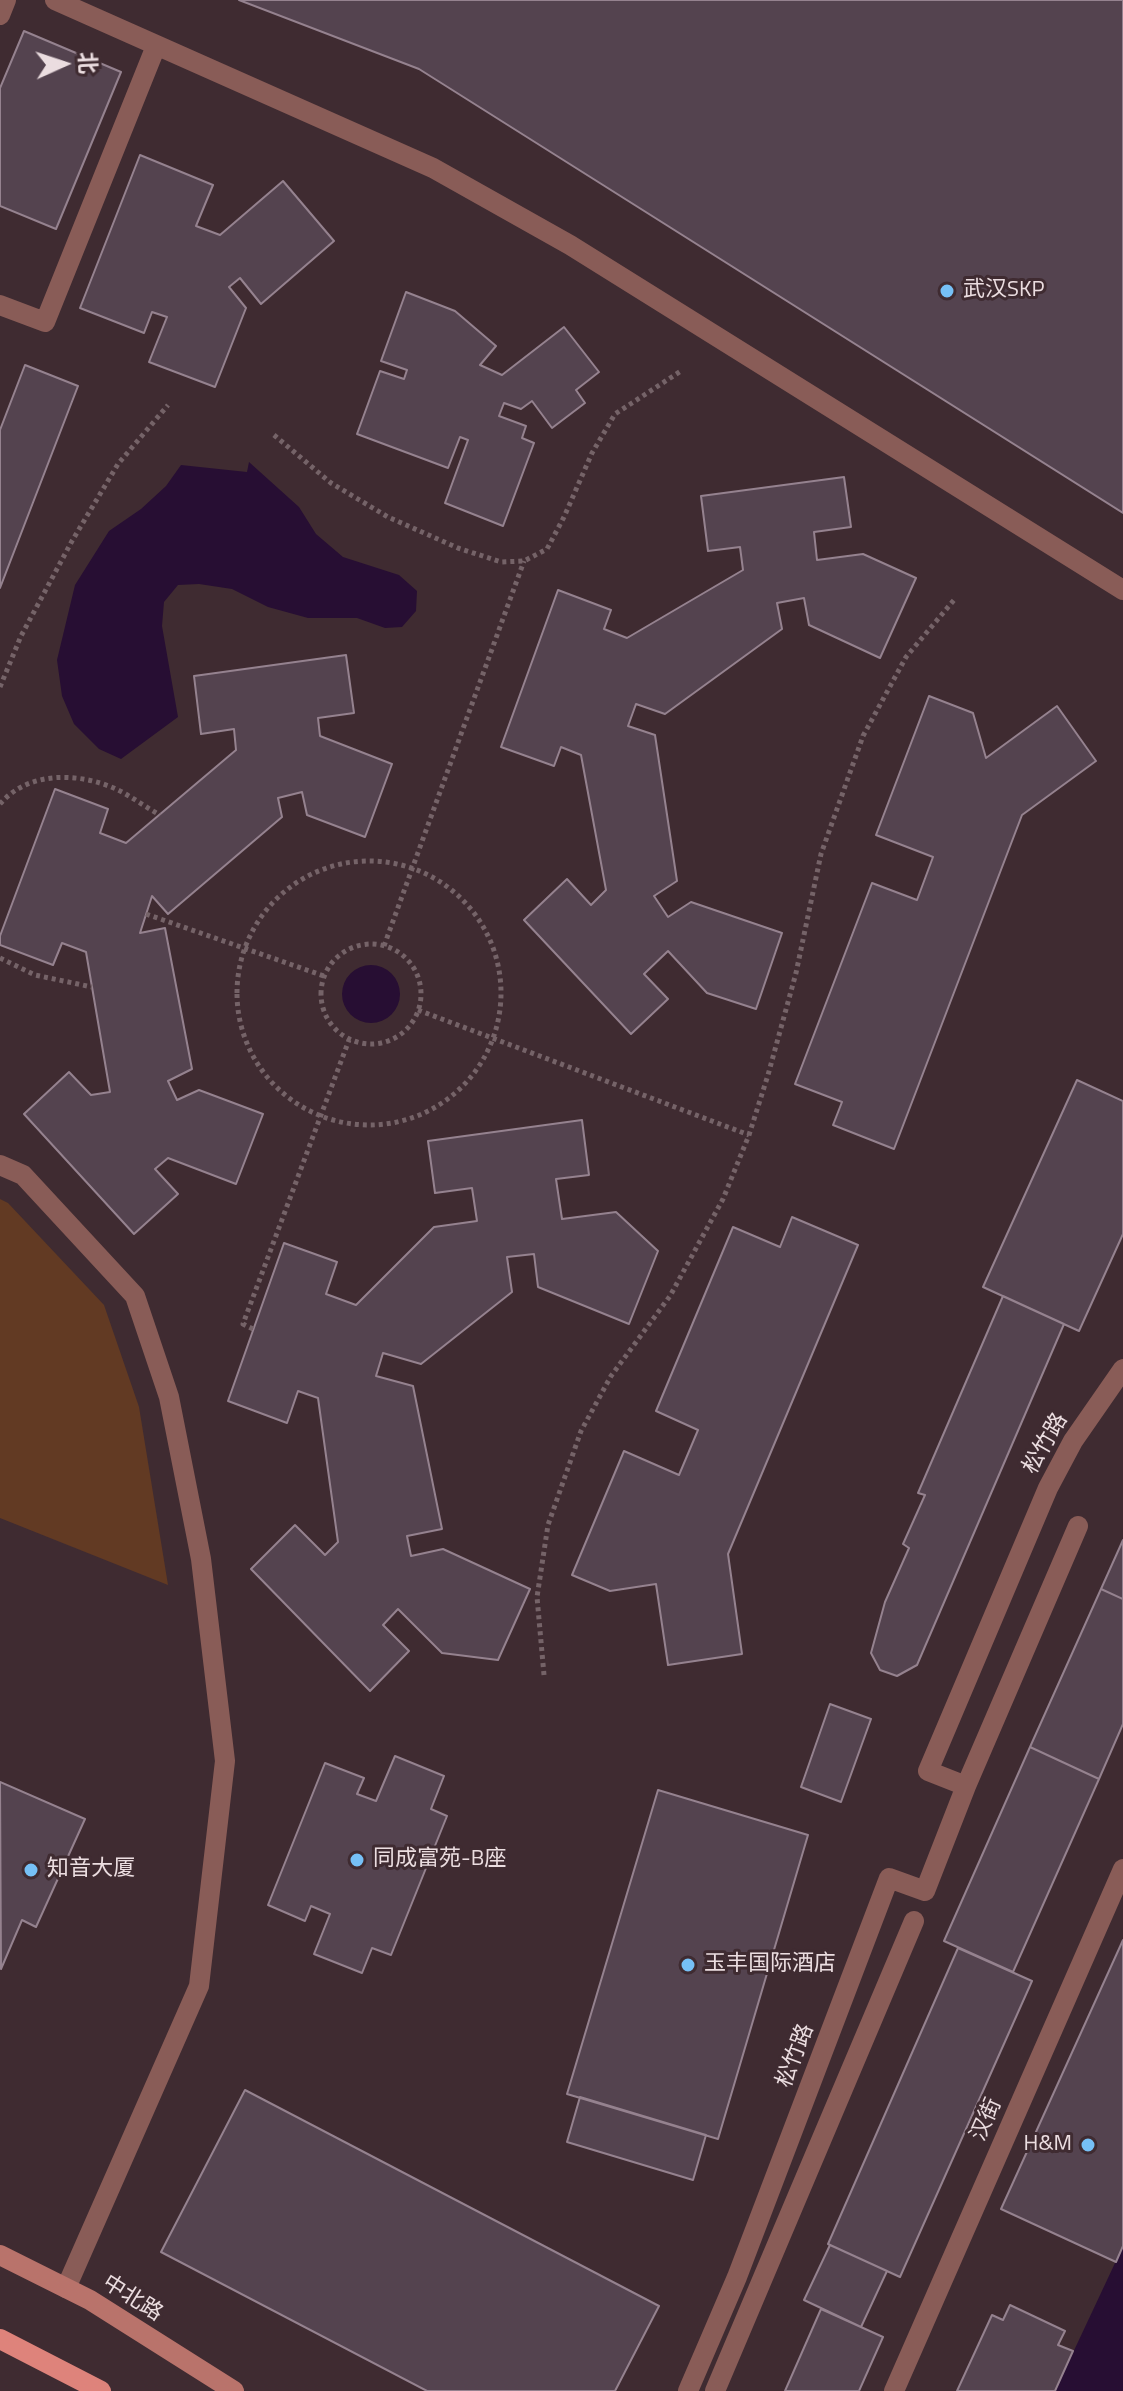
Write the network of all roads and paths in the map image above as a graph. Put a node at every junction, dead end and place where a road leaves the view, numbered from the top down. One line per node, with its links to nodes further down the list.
1 (6, 0): 3 (street)
2 (55, 0): 4 (street)
3 (0, 15)
4 (156, 46): 5 (street); 10 (street)
5 (0, 305)
6 (681, 371): 9 (path)
7 (168, 405): 12 (path)
8 (274, 435): 9 (path)
9 (524, 561): 15 (path)
10 (1123, 590)
11 (954, 600): 26 (path)
12 (0, 687)
13 (0, 804): 14 (path)
14 (160, 815)
15 (413, 869): 17 (path); 18 (path); 23 (path)
16 (146, 914): 18 (path)
17 (384, 946): 20 (path); 22 (path)
18 (245, 948): 20 (path); 25 (path)
19 (0, 958): 21 (path)
20 (324, 976): 24 (path)
21 (92, 987)
22 (418, 1010): 23 (path); 24 (path)
23 (492, 1039): 25 (path); 26 (path)
24 (349, 1040): 25 (path)
25 (319, 1115): 28 (path)
26 (749, 1135): 31 (path)
27 (0, 1165): 36 (street)
28 (253, 1329)
29 (1123, 1369): 32 (street, 松竹路)
30 (1078, 1526): 32 (street)
31 (544, 1675)
32 (966, 1786): 40 (street, 松竹路)
33 (1123, 1869): 42 (street, 汉街)
34 (914, 1921): 41 (street)
35 (0, 2255): 36 (main road, 中北路)
36 (66, 2288): 39 (main road, 中北路)
37 (0, 2339): 38 (main road)
38 (101, 2391)
39 (234, 2391)
40 (688, 2391)
41 (715, 2391)
42 (894, 2391)

